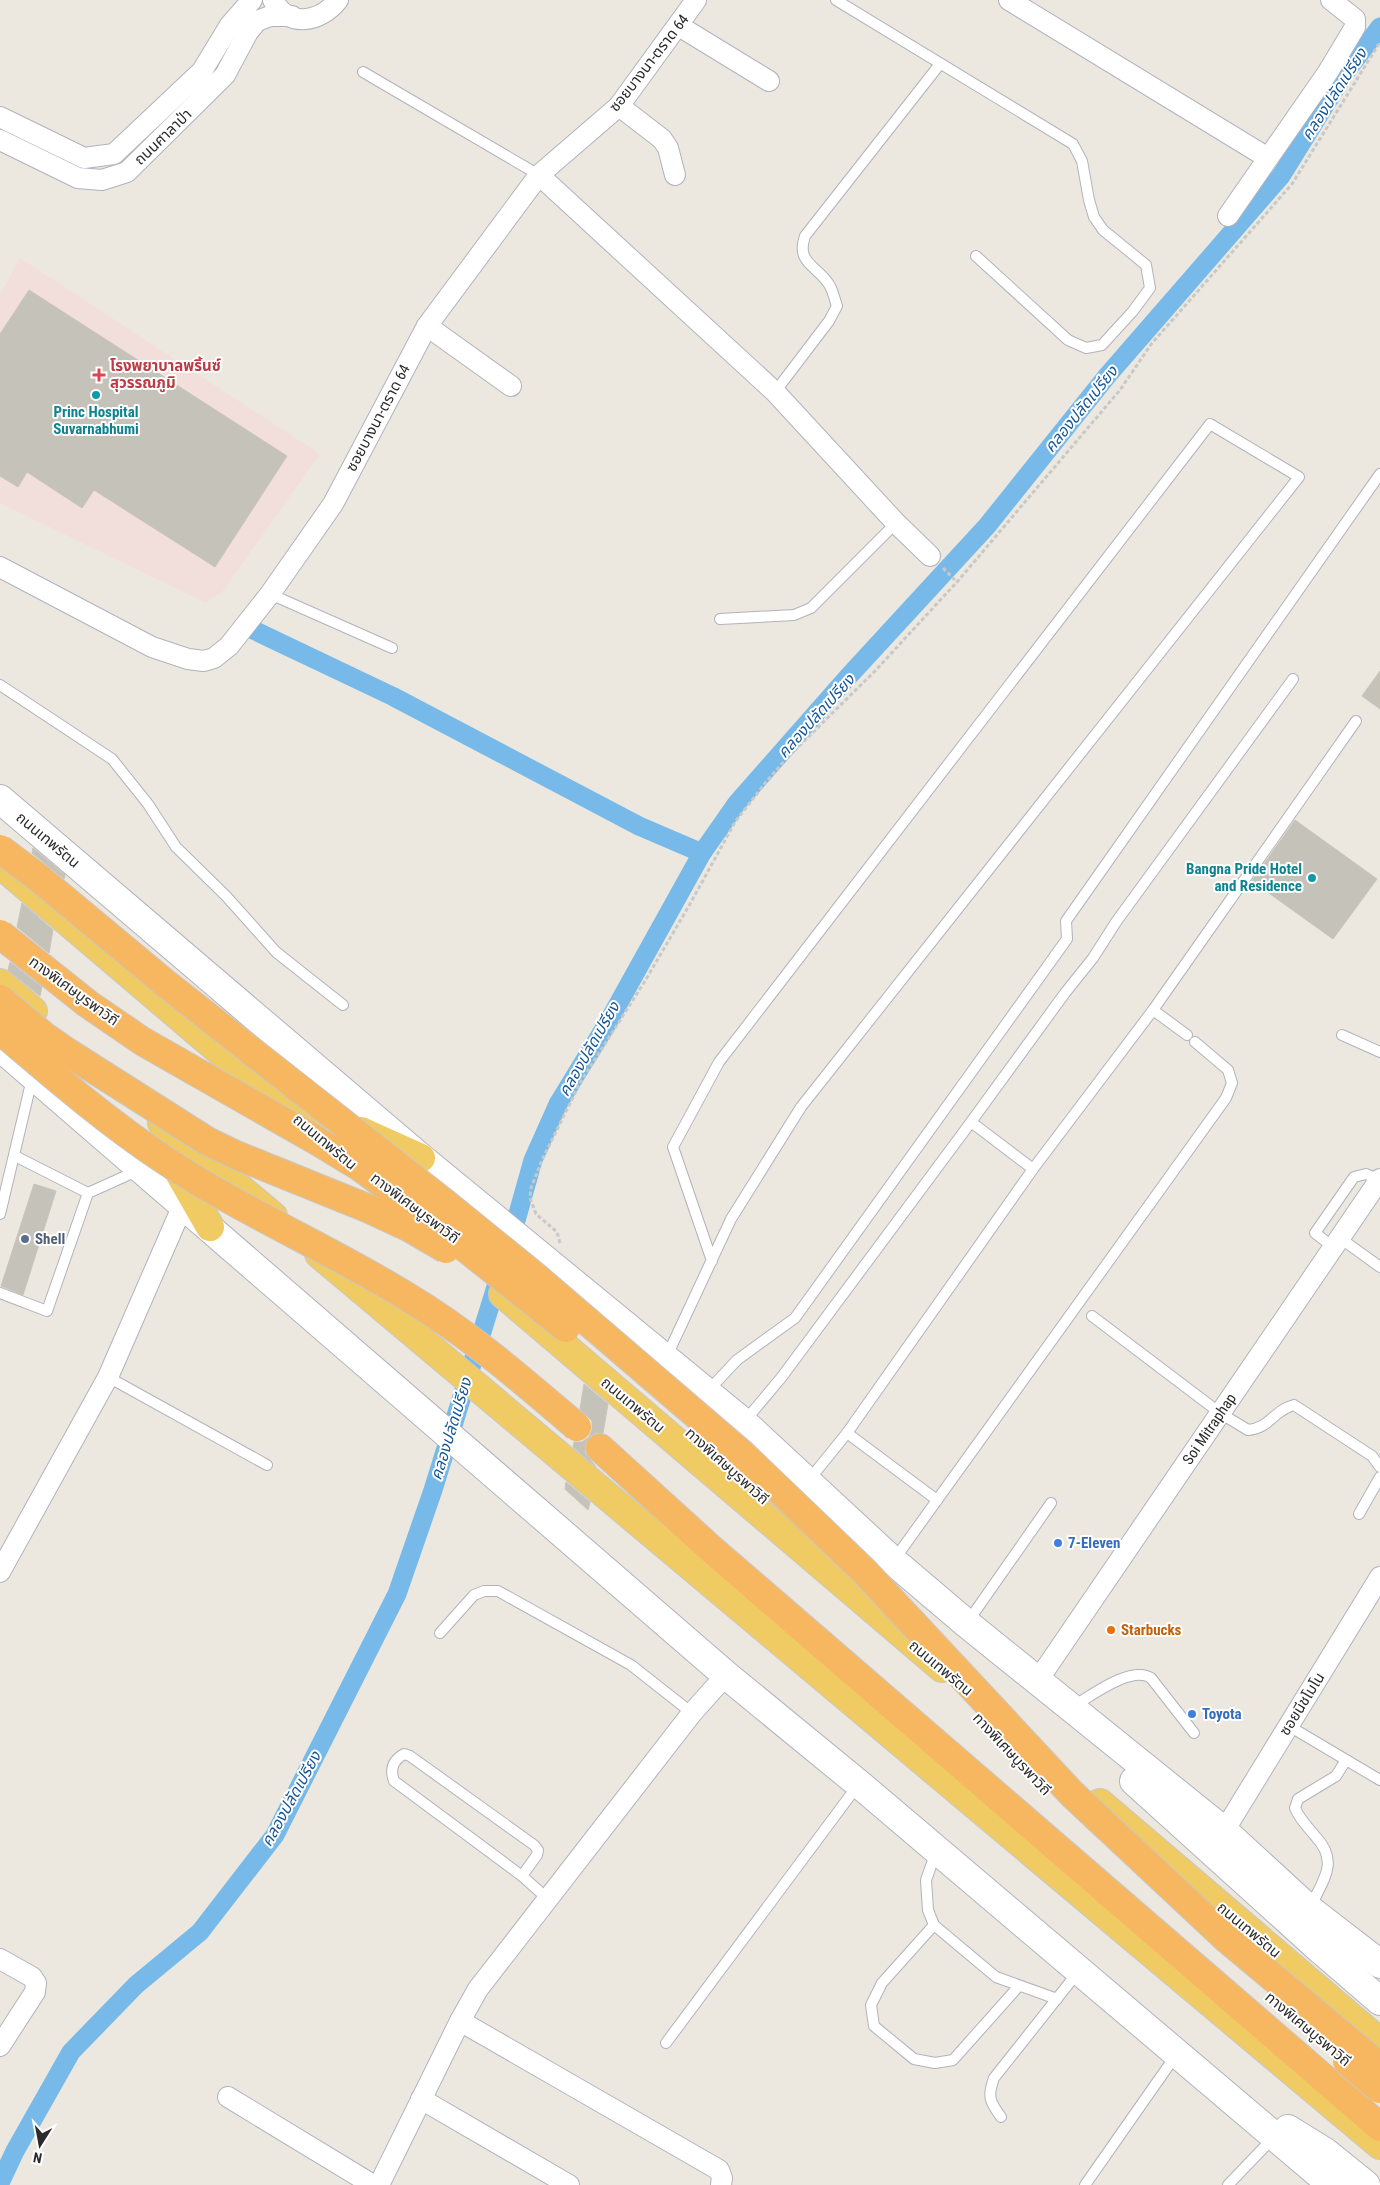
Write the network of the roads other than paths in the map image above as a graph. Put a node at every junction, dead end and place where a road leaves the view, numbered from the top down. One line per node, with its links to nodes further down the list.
1 (252, 0): 14 (street, ถนนศาลาป่า)
2 (273, 0): 8 (street)
3 (338, 0): 8 (street, ถนนศาลาป่า)
4 (696, 0): 9 (street, ซอยบางนา-ตราด 64)
5 (836, 0): 10 (lane)
6 (1009, 0): 16 (street)
7 (1331, 0): 16 (street)
8 (292, 16): 15 (street, ถนนศาลาป่า)
9 (678, 26): 12 (street); 13 (street, ซอยบางนา-ตราด 64)
10 (940, 64): 20 (lane); 23 (lane)
11 (363, 72): 17 (lane)
12 (770, 81)
13 (619, 106): 17 (street, ซอยบางนา-ตราด 64); 18 (street)
14 (0, 117)
15 (0, 140)
16 (1268, 158): 19 (street)
17 (539, 175): 21 (street, ซอยบางนา-ตราด 64); 23 (street)
18 (675, 175)
19 (1228, 216)
20 (976, 256)
21 (427, 326): 22 (street); 28 (street, ซอยบางนา-ตราด 64)
22 (511, 386)
23 (775, 392): 25 (street)
24 (1380, 474): 69 (lane)
25 (896, 523): 26 (street); 29 (lane)
26 (930, 556)
27 (0, 567): 28 (street, ซอยบางนา-ตราด 64)
28 (270, 594): 30 (lane)
29 (720, 619)
30 (392, 648)
31 (1294, 680): 51 (lane)
32 (0, 685): 40 (lane)
33 (1356, 721): 41 (lane)
34 (0, 799): 53 (main road, ถนนเทพรัตน)
35 (0, 849): 113 (highway, bridge)
36 (0, 864): 49 (highway, ถนนเทพรัตน)
37 (0, 934): 65 (highway, ทางพิเศษบูรพาวิถี, bridge)
38 (0, 983): 50 (highway)
39 (0, 999): 65 (highway, bridge)
40 (343, 1005)
41 (1153, 1010): 43 (lane); 55 (lane)
42 (0, 1030): 72 (highway, bridge)
43 (1186, 1035)
44 (1342, 1035): 47 (lane)
45 (1195, 1042): 79 (lane)
46 (0, 1047): 48 (main road)
47 (1380, 1052)
48 (33, 1076): 52 (lane); 54 (main road)
49 (255, 1082): 53 (highway); 65 (highway, ถนนเทพรัตน)
50 (138, 1103): 60 (highway); 121 (highway)
51 (971, 1122): 55 (lane); 71 (lane)
52 (15, 1156): 57 (lane); 59 (lane)
53 (421, 1158): 67 (main road, ถนนเทพรัตน)
54 (142, 1169): 57 (lane); 58 (main road)
55 (1033, 1169): 73 (lane)
56 (1380, 1180): 61 (street, Soi Mitraphap)
57 (88, 1193): 64 (lane)
58 (184, 1205): 60 (main road); 68 (street)
59 (0, 1214)
60 (210, 1227): 87 (main road)
61 (1337, 1243): 63 (lane); 70 (street, Soi Mitraphap)
62 (712, 1261): 62 (lane); 67 (lane)
63 (1380, 1267)
64 (0, 1293)
65 (516, 1296): 109 (highway, ถนนเทพรัตน); 115 (highway, ทางพิเศษบูรพาวิถี, bridge)
66 (1092, 1316): 70 (lane)
67 (666, 1359): 69 (main road, ถนนเทพรัตน)
68 (108, 1378): 75 (lane); 83 (street)
69 (706, 1392): 71 (main road, ถนนเทพรัตน)
70 (1220, 1413): 76 (lane); 88 (street, Soi Mitraphap)
71 (743, 1422): 78 (main road, ถนนเทพรัตน)
72 (576, 1427)
73 (847, 1433): 78 (lane); 79 (lane)
74 (600, 1448): 119 (highway, ทางพิเศษบูรพาวิถี)
75 (267, 1465)
76 (1380, 1467)
77 (1380, 1477): 81 (lane)
78 (807, 1482): 82 (main road, ถนนเทพรัตน)
79 (937, 1500): 82 (lane)
80 (1051, 1504): 85 (lane)
81 (1358, 1514)
82 (893, 1561): 85 (main road, ถนนเทพรัตน)
83 (0, 1572)
84 (1380, 1577): 91 (street, ซอยนีชโมโน)
85 (966, 1623): 88 (main road, ถนนเทพรัตน)
86 (440, 1632): 90 (lane)
87 (726, 1675): 90 (street); 95 (main road)
88 (1038, 1680): 89 (main road, ถนนเทพรัตน)
89 (1071, 1707): 92 (lane); 96 (main road, ถนนเทพรัตน); 107 (main road)
90 (692, 1713): 99 (street)
91 (1289, 1726): 93 (lane); 96 (street, ซอยนีชโมโน)
92 (1194, 1733)
93 (1346, 1760): 94 (lane); 100 (lane)
94 (1380, 1780)
95 (859, 1784): 97 (main road); 110 (lane)
96 (1224, 1831): 100 (main road, ถนนเทพรัตน)
97 (937, 1850): 101 (lane); 104 (main road)
98 (522, 1876): 98 (lane); 99 (lane)
99 (548, 1898): 108 (street)
100 (1309, 1909): 103 (main road, ถนนเทพรัตน)
101 (934, 1924): 105 (lane); 105 (lane)
102 (0, 1959): 111 (street)
103 (1380, 1964)
104 (1079, 1970): 106 (lane); 112 (main road)
105 (1018, 1987): 106 (lane)
106 (1057, 1998): 118 (lane)
107 (1380, 2001)
108 (460, 2021): 117 (street); 125 (street)
109 (1380, 2042)
110 (666, 2044)
111 (0, 2046)
112 (1177, 2053): 114 (main road); 126 (lane)
113 (1380, 2067)
114 (1211, 2081): 120 (main road); 129 (main road)
115 (1380, 2089)
116 (228, 2097): 122 (street)
117 (421, 2099): 123 (street); 124 (street)
118 (1001, 2117)
119 (1380, 2127)
120 (1275, 2136): 127 (lane); 128 (main road)
121 (1380, 2144)
122 (373, 2185)
123 (378, 2185)
124 (569, 2185)
125 (721, 2185)
126 (1086, 2185)
127 (1228, 2185)
128 (1332, 2185)
129 (1366, 2185)

